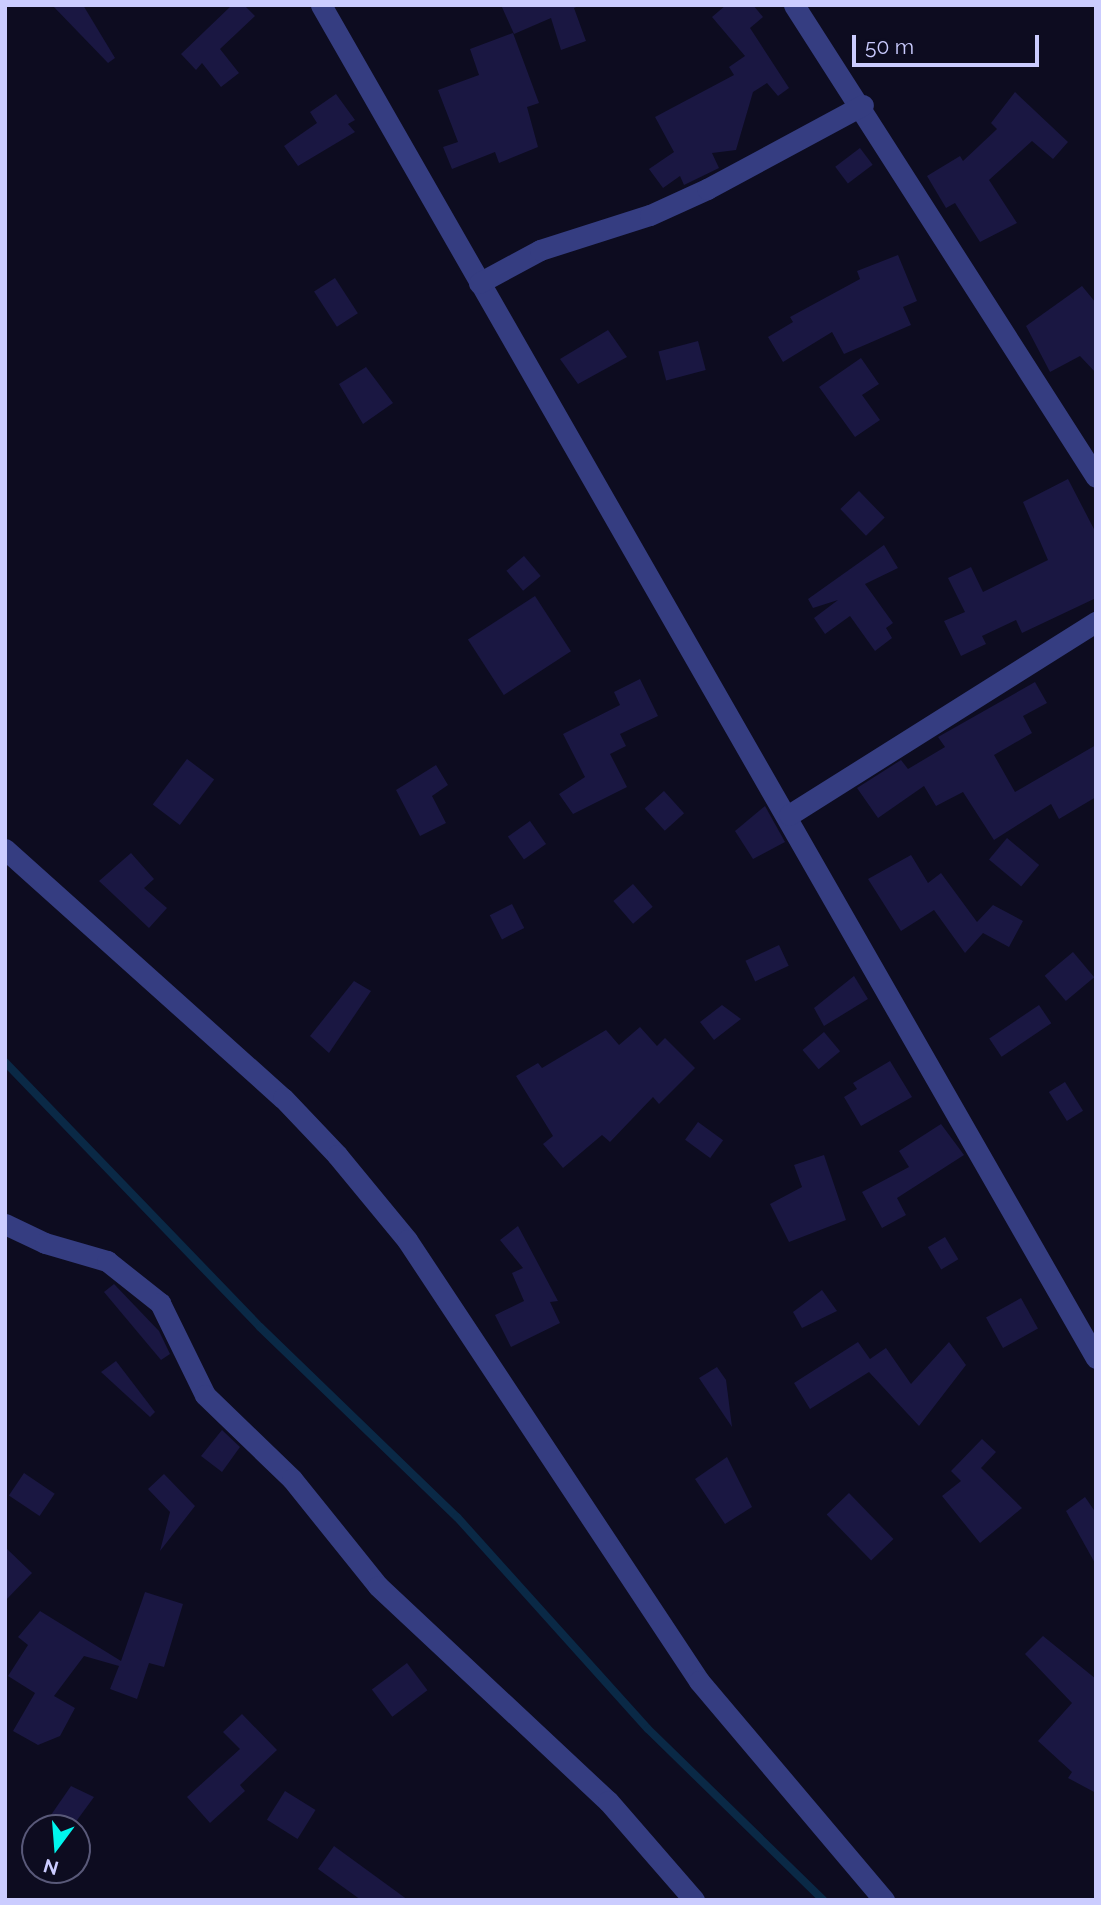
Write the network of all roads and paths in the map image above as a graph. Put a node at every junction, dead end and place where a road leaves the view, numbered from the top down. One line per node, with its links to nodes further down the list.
1 (321, 5): 4 (street)
2 (799, 8): 3 (street)
3 (863, 105): 4 (street); 5 (street)
4 (479, 283): 7 (street)
5 (1096, 477)
6 (1096, 622): 7 (street)
7 (789, 815): 10 (street)
8 (5, 849): 12 (street)
9 (5, 1224): 11 (street)
10 (1096, 1358)
11 (694, 1900)
12 (884, 1900)

